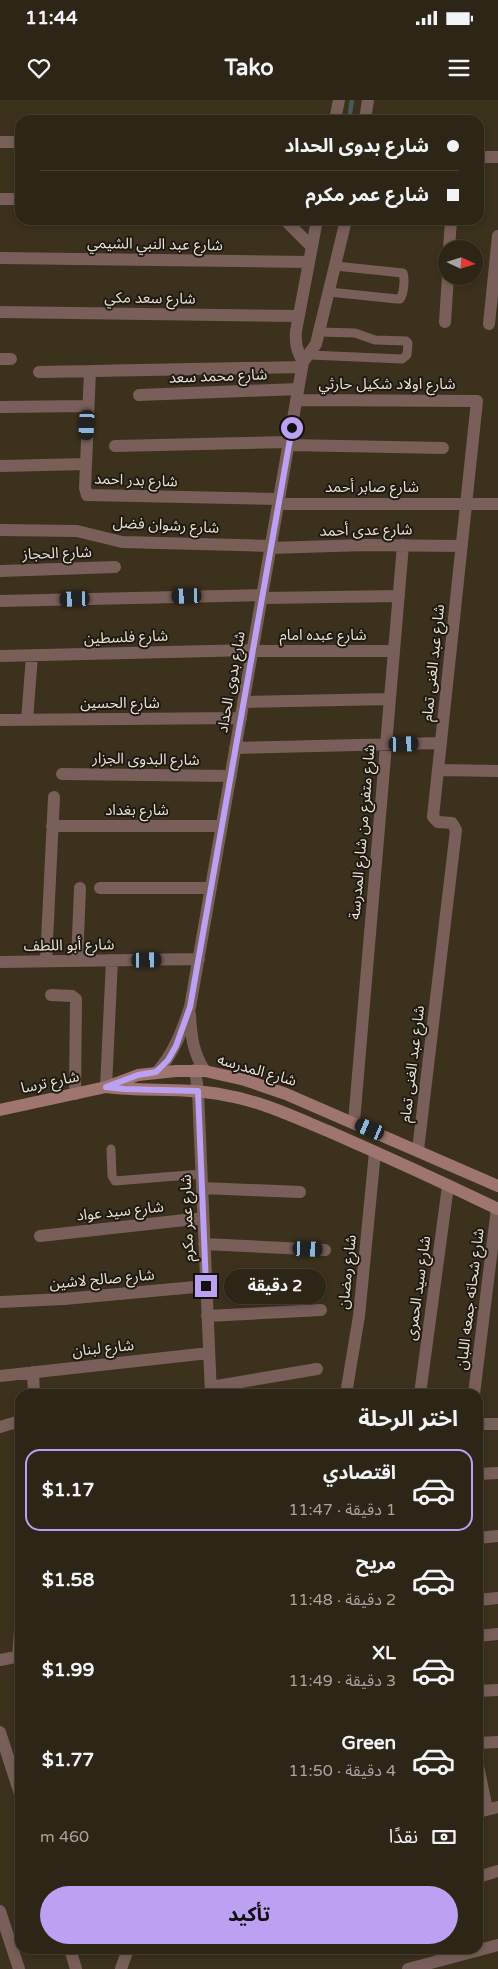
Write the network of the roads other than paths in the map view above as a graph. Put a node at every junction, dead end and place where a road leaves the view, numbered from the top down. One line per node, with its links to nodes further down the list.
1 (339, 100): 3 (street)
2 (368, 100): 4 (street)
3 (336, 115)
4 (366, 115)
5 (0, 142): 6 (street)
6 (15, 142)
7 (484, 157): 8 (street)
8 (498, 157)
9 (0, 199): 10 (street)
10 (15, 199)
11 (290, 225): 17 (street)
12 (316, 225): 17 (street)
13 (345, 225): 20 (street)
14 (451, 225): 16 (street)
15 (498, 236): 26 (street)
16 (450, 240)
17 (312, 247): 19 (street)
18 (0, 258): 19 (street, شارع عبد النبي الشيمي)
19 (309, 262): 24 (street)
20 (335, 266): 22 (street); 22 (lane)
21 (447, 285): 25 (street)
22 (329, 292): 27 (street)
23 (0, 312): 24 (street, شارع سعد مكي)
24 (299, 316): 28 (street)
25 (445, 322)
26 (489, 324)
27 (320, 332): 28 (street); 28 (lane)
28 (305, 362): 29 (street); 32 (street, شارع بدوى الحداد)
29 (90, 371): 30 (street); 34 (street, شارع بدر احمد)
30 (39, 372)
31 (139, 395): 32 (street, شارع محمد سعد)
32 (297, 395): 33 (street, شارع اولاد شكيل حارثي); 36 (street, شارع بدوى الحداد)
33 (477, 401): 42 (street, شارع عبد الغنى تمام)
34 (88, 406): 35 (street); 39 (street, شارع بدر احمد)
35 (0, 407)
36 (289, 444): 37 (street); 38 (street); 41 (street, شارع بدوى الحداد)
37 (115, 446)
38 (443, 448)
39 (86, 464): 40 (street); 41 (street, شارع بدر احمد)
40 (0, 466)
41 (279, 501): 42 (street, شارع صابر أحمد); 47 (street, شارع بدوى الحداد)
42 (466, 503): 43 (street, شارع صابر أحمد); 46 (street, شارع عبد الغنى تمام)
43 (498, 504)
44 (0, 530): 47 (street, شارع رشوان فضل)
45 (403, 545): 46 (street, شارع عدى أحمد); 47 (street, شارع عدى أحمد); 51 (street, شارع متفرع من شارع المدرسة)
46 (462, 546): 62 (street, شارع عبد الغنى تمام)
47 (271, 547): 50 (street, شارع بدوى الحداد)
48 (115, 567): 49 (street, شارع الحجاز)
49 (0, 571)
50 (262, 596): 51 (street); 52 (street); 53 (street, شارع بدوى الحداد)
51 (399, 596): 54 (street, شارع متفرع من شارع المدرسة)
52 (0, 601)
53 (253, 651): 54 (street, شارع عبده امام); 56 (street, شارع فلسطين); 58 (street, شارع بدوى الحداد)
54 (394, 651): 57 (street, شارع متفرع من شارع المدرسة)
55 (0, 656): 56 (street, شارع فلسطين)
56 (32, 656): 61 (street)
57 (390, 699): 58 (street); 63 (street, شارع متفرع من شارع المدرسة)
58 (244, 702): 59 (street, شارع بدوى الحداد)
59 (241, 718): 61 (street, شارع الحسين); 64 (street, شارع بدوى الحداد)
60 (0, 720): 61 (street, شارع الحسين)
61 (27, 720)
62 (441, 742): 63 (street); 65 (street, شارع عبد الغنى تمام)
63 (386, 744): 64 (street); 88 (street, شارع متفرع من شارع المدرسة)
64 (235, 748): 68 (street, شارع بدوى الحداد)
65 (439, 770): 66 (street); 90 (street, شارع عبد الغنى تمام)
66 (498, 771)
67 (62, 774): 68 (street, شارع البدوى الجزار)
68 (230, 776): 71 (street, شارع بدوى الحداد)
69 (54, 797): 70 (street)
70 (52, 826): 71 (street, شارع بغداد); 77 (street)
71 (222, 826): 74 (street, شارع بدوى الحداد)
72 (80, 888): 78 (street)
73 (100, 888): 74 (street)
74 (211, 888): 75 (street, شارع بدوى الحداد)
75 (199, 959): 76 (street, شارع أبو اللطف); 81 (street, شارع بدوى الحداد)
76 (112, 960): 78 (street, شارع أبو اللطف); 84 (street)
77 (46, 961): 78 (street, شارع أبو اللطف); 79 (street, شارع أبو اللطف)
78 (77, 961)
79 (0, 962)
80 (51, 995): 86 (street)
81 (190, 1007): 82 (street, شارع بدوى الحداد); 83 (street, شارع بدوى الحداد)
82 (200, 1071): 83 (main road, شارع المدرسه); 85 (street, شارع عمر مكرم); 88 (main road, شارع المدرسه)
83 (156, 1072): 84 (main road, شارع المدرسه)
84 (106, 1087): 85 (main road, شارع المدرسه); 86 (main road, شارع ترسا)
85 (198, 1091): 91 (main road, شارع المدرسه); 92 (street, شارع عمر مكرم)
86 (75, 1094): 87 (main road, شارع ترسا)
87 (0, 1110)
88 (354, 1122): 90 (main road, شارع المدرسه)
89 (111, 1148): 92 (lane)
90 (418, 1150): 94 (main road, شارع المدرسه)
91 (375, 1152): 93 (main road, شارع المدرسه); 113 (street, شارع رمضان)
92 (201, 1174): 95 (street, شارع عمر مكرم)
93 (448, 1186): 97 (main road, شارع المدرسه); 114 (street, شارع سيد الحمرى)
94 (498, 1186)
95 (202, 1188): 96 (street); 98 (street, شارع عمر مكرم)
96 (300, 1192)
97 (498, 1209): 115 (street, شارع شحاته جمعه اللبان)
98 (203, 1218): 99 (street, شارع سيد عواد); 100 (street, شارع عمر مكرم)
99 (40, 1236)
100 (204, 1244): 101 (street); 102 (street, شارع عمر مكرم)
101 (325, 1250)
102 (206, 1286): 103 (street, شارع صالح لاشين); 105 (street, شارع عمر مكرم)
103 (0, 1302)
104 (321, 1310): 105 (street)
105 (207, 1316): 106 (street, شارع عمر مكرم)
106 (209, 1353): 108 (street, شارع لبنان); 111 (street, شارع عمر مكرم)
107 (317, 1369): 112 (street)
108 (33, 1372): 109 (street, شارع لبنان); 110 (street)
109 (0, 1376)
110 (34, 1389)
111 (211, 1389)
112 (216, 1389)
113 (347, 1389)
114 (421, 1389)
115 (475, 1389)
116 (15, 1422): 119 (street)
117 (483, 1424): 118 (street)
118 (498, 1424)
119 (0, 1427)
120 (498, 1472): 121 (street)
121 (483, 1474)
122 (498, 1536): 123 (street)
123 (483, 1538)
124 (498, 1598): 125 (street)
125 (483, 1600)
126 (498, 1634): 127 (street)
127 (483, 1636)
128 (15, 1658): 129 (street)
129 (0, 1660)
130 (498, 1690): 131 (street)
131 (483, 1691)
132 (0, 1732): 135 (street)
133 (498, 1742): 134 (street)
134 (483, 1743)
135 (15, 1778)
136 (483, 1788): 137 (street)
137 (488, 1809)
138 (498, 1872): 139 (street)
139 (483, 1876)
140 (0, 1912): 146 (street)
141 (498, 1945): 142 (street)
142 (483, 1949)
143 (72, 1954): 147 (street)
144 (126, 1954): 148 (street)
145 (464, 1954): 149 (street)
146 (19, 1969)
147 (76, 1969)
148 (121, 1969)
149 (408, 1969)

